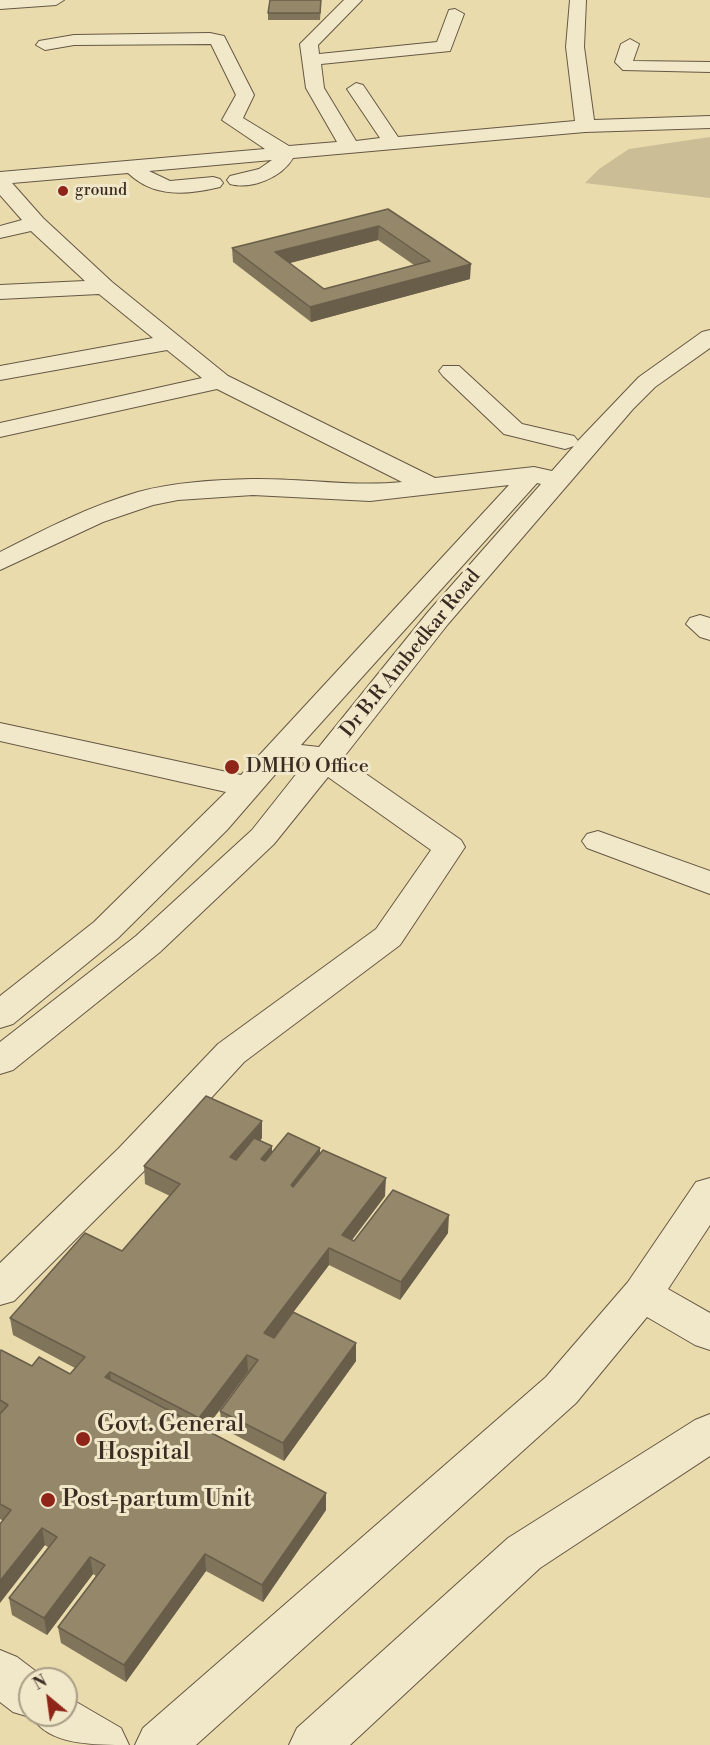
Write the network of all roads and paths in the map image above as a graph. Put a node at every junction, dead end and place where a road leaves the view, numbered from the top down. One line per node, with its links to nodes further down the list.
1 (56, 0): 4 (street)
2 (354, 0): 10 (street)
3 (578, 0): 16 (street)
4 (36, 1): 5 (street); 7 (street)
5 (0, 4)
6 (456, 14): 10 (street)
7 (34, 23)
8 (630, 44): 11 (street)
9 (45, 45): 19 (street)
10 (310, 60): 18 (street)
11 (706, 65)
12 (356, 88): 17 (street)
13 (710, 104): 14 (street)
14 (639, 109)
15 (710, 122): 16 (street)
16 (585, 126): 17 (street)
17 (393, 144): 18 (street)
18 (350, 147): 19 (street)
19 (286, 153): 20 (street); 22 (street)
20 (134, 166): 21 (street); 23 (street)
21 (0, 179): 24 (street)
22 (237, 180)
23 (213, 183)
24 (36, 223): 25 (street); 26 (street)
25 (0, 232)
26 (104, 287): 27 (street); 30 (street)
27 (0, 292)
28 (710, 316): 31 (street, Dr B.R Ambedkar Road)
29 (710, 337): 31 (street, Dr B.R Ambedkar Road)
30 (172, 342): 34 (street); 35 (street)
31 (662, 361): 32 (street); 37 (street, Dr B.R Ambedkar Road); 38 (street, Dr B.R Ambedkar Road)
32 (710, 367)
33 (451, 371): 37 (street)
34 (0, 373)
35 (220, 381): 36 (street); 39 (street)
36 (0, 430)
37 (566, 441): 38 (street, Dr B.R Ambedkar Road)
38 (546, 477): 39 (street); 44 (street, Dr B.R Ambedkar Road); 45 (street, Dr B.R Ambedkar Road)
39 (431, 486): 40 (street)
40 (0, 562)
41 (710, 621): 42 (street)
42 (710, 631)
43 (0, 732): 46 (street)
44 (285, 746): 45 (street); 46 (street, Dr B.R Ambedkar Road)
45 (326, 760): 50 (street, Dr B.R Ambedkar Road); 52 (street)
46 (249, 788): 49 (street, Dr B.R Ambedkar Road)
47 (598, 841): 48 (street)
48 (710, 884)
49 (0, 1015)
50 (0, 1061)
51 (710, 1193): 53 (street)
52 (0, 1289)
53 (642, 1294): 54 (street); 60 (street)
54 (710, 1333)
55 (710, 1433): 61 (street)
56 (0, 1673): 57 (street)
57 (18, 1687)
58 (75, 1727): 59 (street)
59 (104, 1745)
60 (160, 1745)
61 (314, 1745)

